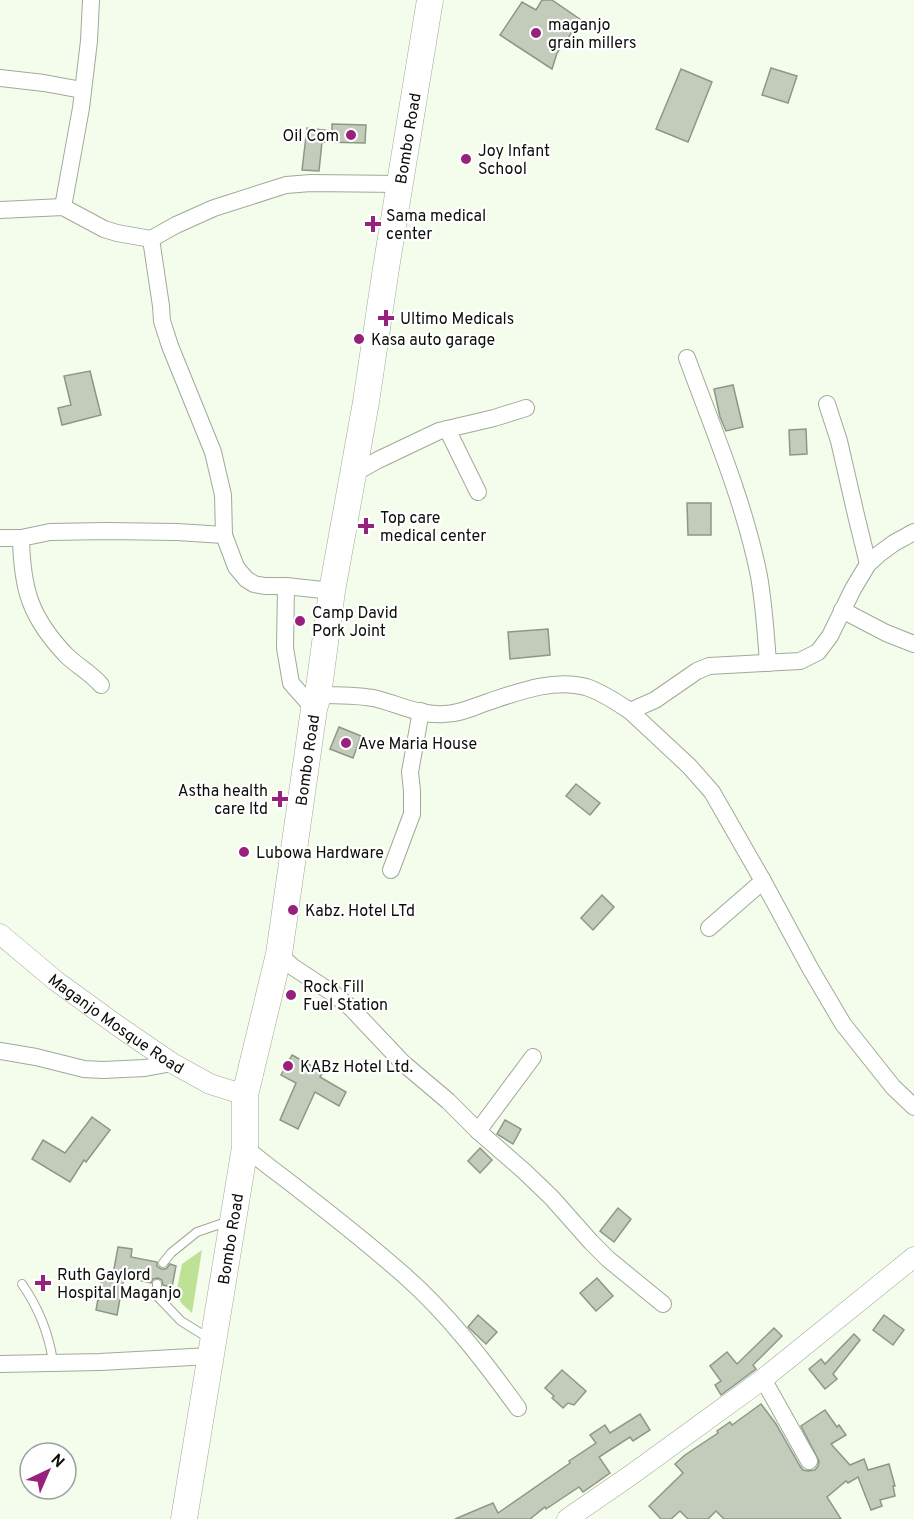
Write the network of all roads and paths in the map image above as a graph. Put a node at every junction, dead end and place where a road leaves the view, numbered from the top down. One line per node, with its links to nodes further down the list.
1 (91, 0): 4 (street)
2 (430, 0): 5 (main road, Bombo Road)
3 (0, 78): 4 (street)
4 (82, 90): 6 (street)
5 (400, 183): 8 (street); 13 (main road, Bombo Road)
6 (63, 207): 7 (street); 8 (street)
7 (0, 210)
8 (151, 239): 16 (street)
9 (687, 358): 24 (street)
10 (827, 404): 19 (street)
11 (526, 408): 12 (street)
12 (447, 429): 13 (street); 14 (street)
13 (353, 474): 21 (main road, Bombo Road)
14 (478, 492)
15 (914, 532): 19 (street)
16 (224, 535): 18 (street); 20 (street)
17 (0, 538): 18 (street)
18 (21, 538): 25 (street)
19 (868, 564): 22 (street)
20 (286, 586): 21 (street); 26 (street)
21 (332, 591): 26 (main road, Bombo Road)
22 (842, 610): 23 (street); 24 (street)
23 (914, 644)
24 (768, 663): 28 (street)
25 (101, 685)
26 (316, 702): 27 (street); 33 (main road, Bombo Road)
27 (421, 711): 28 (street); 29 (street)
28 (630, 711): 30 (street)
29 (392, 870)
30 (763, 881): 31 (street); 38 (street)
31 (709, 928)
32 (0, 934): 36 (street, Maganjo Mosque Road)
33 (279, 954): 37 (main road, Bombo Road); 39 (street)
34 (0, 1051): 36 (street)
35 (533, 1057): 39 (street)
36 (172, 1063): 37 (street, Maganjo Mosque Road)
37 (245, 1095): 40 (main road, Bombo Road)
38 (914, 1107)
39 (478, 1131): 46 (street)
40 (245, 1147): 41 (main road, Bombo Road); 51 (street)
41 (232, 1220): 43 (lane); 47 (main road, Bombo Road)
42 (914, 1257): 50 (street)
43 (162, 1263)
44 (22, 1284): 48 (lane)
45 (157, 1284): 47 (lane)
46 (663, 1304)
47 (211, 1349): 48 (street); 53 (main road, Bombo Road)
48 (53, 1362): 49 (street)
49 (0, 1364)
50 (763, 1379): 52 (street); 54 (street)
51 (518, 1408)
52 (808, 1461)
53 (184, 1519)
54 (567, 1519)

